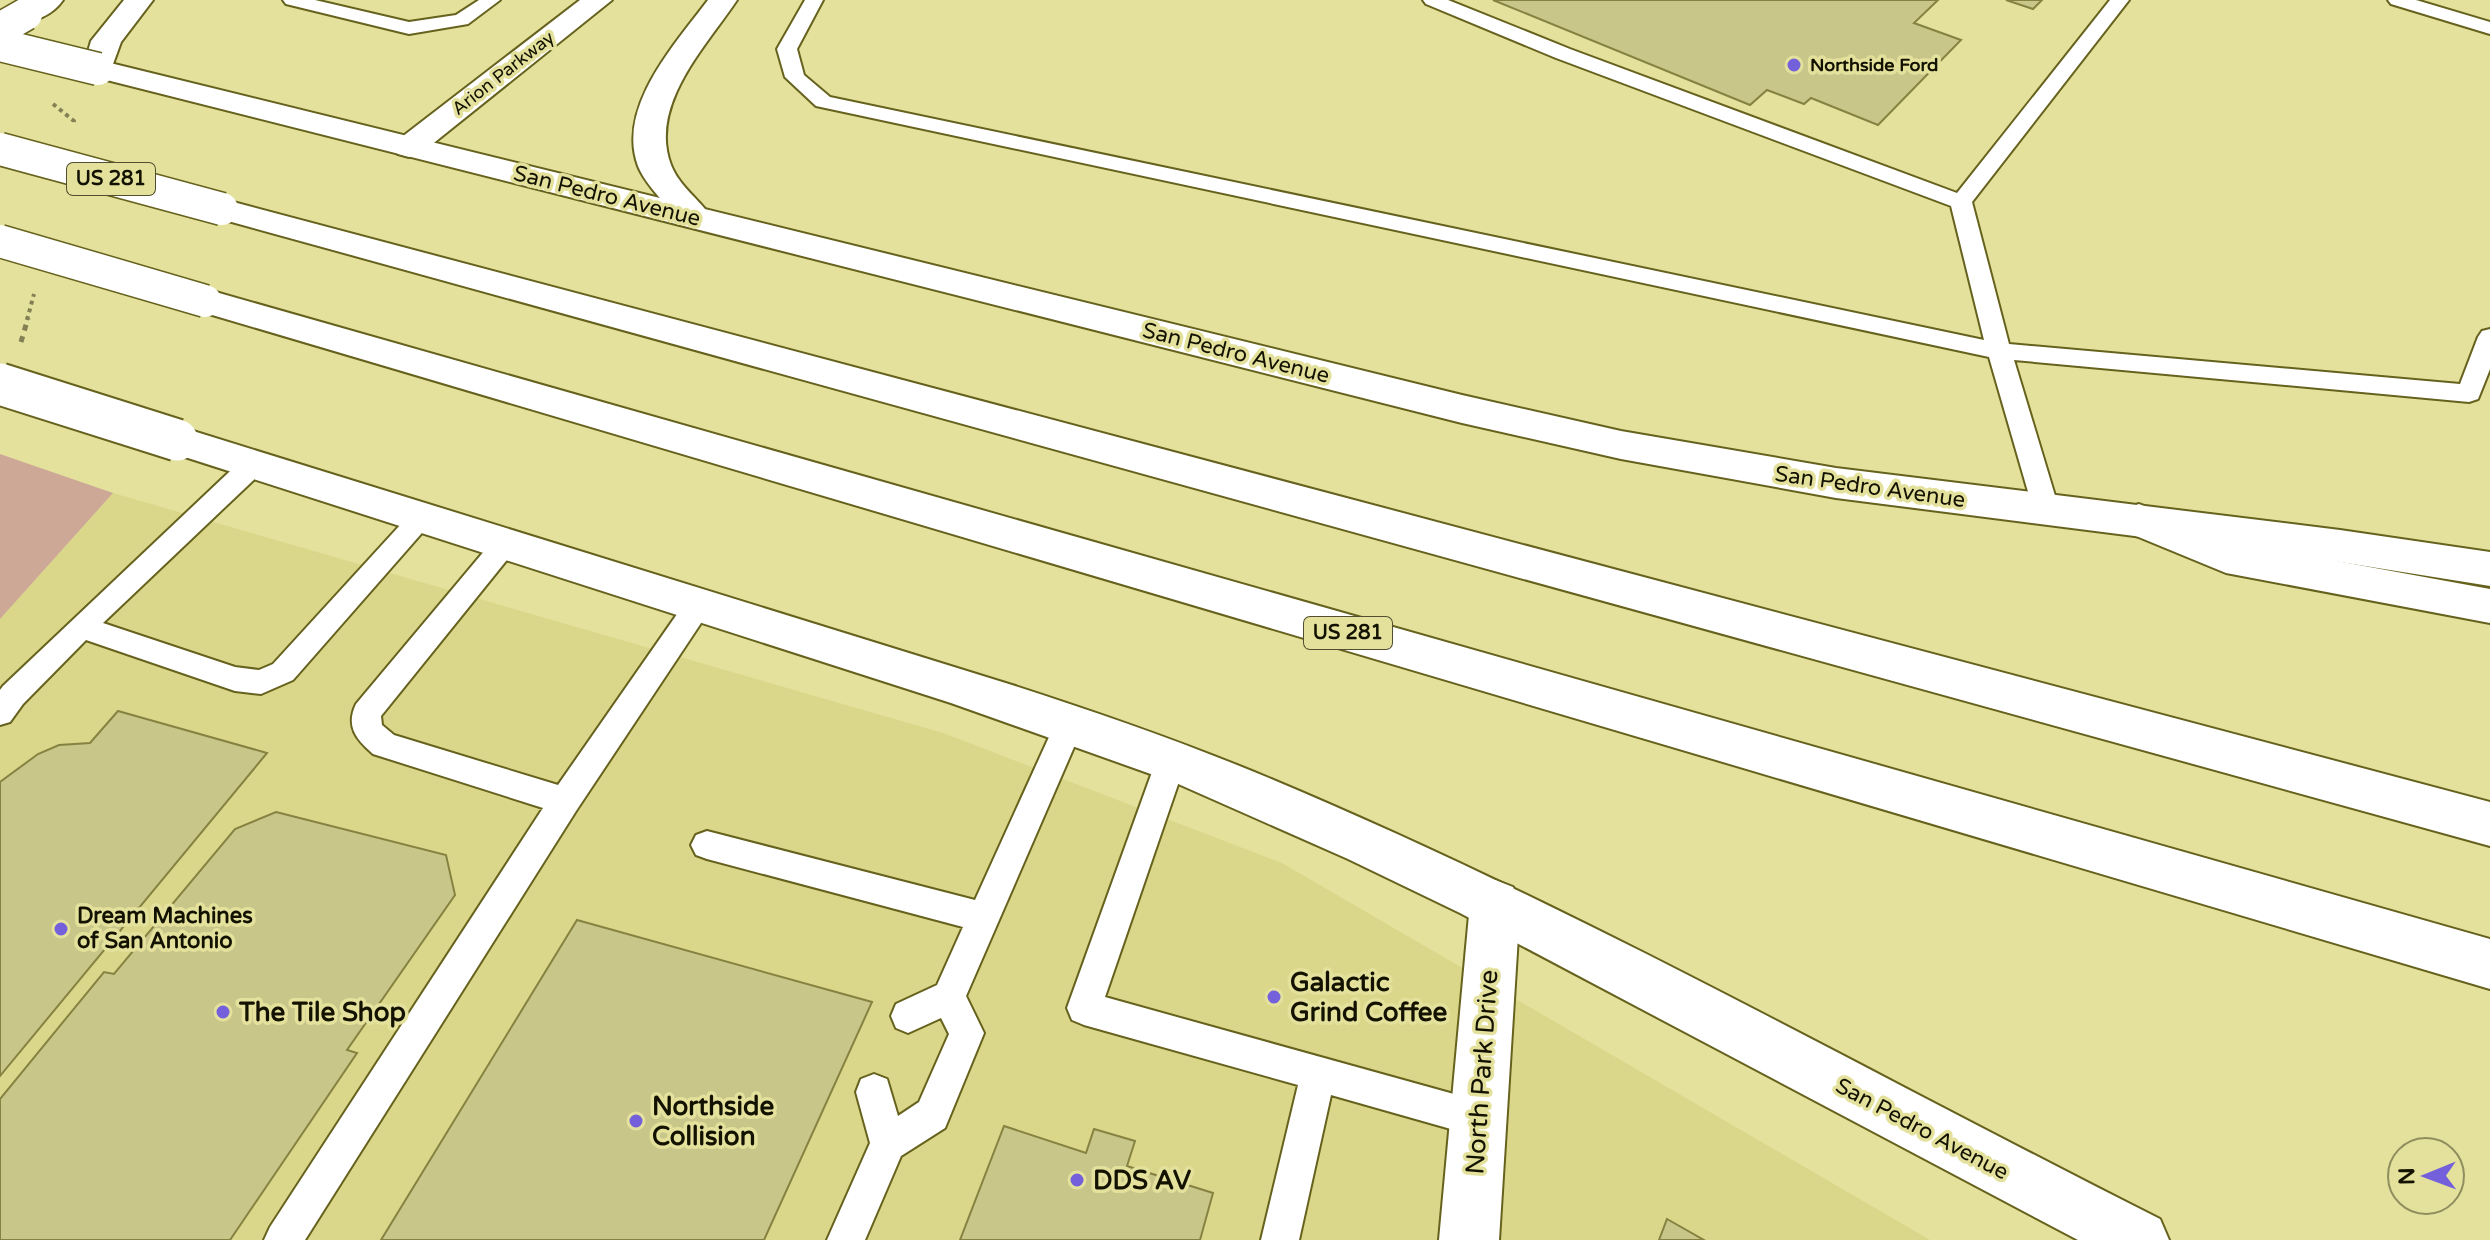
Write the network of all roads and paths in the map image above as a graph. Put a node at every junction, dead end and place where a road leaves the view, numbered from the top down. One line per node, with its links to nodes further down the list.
1 (49, 0): 12 (main road, bridge)
2 (139, 0): 14 (main road)
3 (292, 0): 4 (lane)
4 (491, 0)
5 (598, 0): 15 (main road, Arion Parkway)
6 (723, 0): 18 (main road)
7 (814, 0): 21 (lane)
8 (1432, 0): 17 (lane)
9 (2120, 0): 17 (lane)
10 (2397, 0): 11 (lane)
11 (2490, 28)
12 (0, 29)
13 (0, 45): 14 (main road, San Pedro Avenue, bridge)
14 (98, 69): 15 (main road, San Pedro Avenue)
15 (409, 147): 18 (main road, San Pedro Avenue)
16 (0, 149): 36 (main road, US 281, bridge)
17 (1961, 202): 21 (lane)
18 (695, 218): 24 (main road, San Pedro Avenue)
19 (0, 241): 40 (main road, US 281, bridge)
20 (2490, 337): 21 (lane)
21 (1999, 351): 24 (lane)
22 (0, 384): 23 (main road, San Pedro Avenue, bridge)
23 (254, 464): 25 (main road, San Pedro Avenue); 31 (lane)
24 (2046, 509): 26 (main road, San Pedro Avenue)
25 (422, 518): 27 (main road, San Pedro Avenue); 31 (lane)
26 (2139, 520): 28 (main road, San Pedro Avenue); 30 (main road)
27 (505, 544): 29 (main road, San Pedro Avenue); 35 (lane)
28 (2490, 569)
29 (699, 605): 33 (main road, San Pedro Avenue); 35 (lane)
30 (2490, 606)
31 (81, 627): 32 (lane)
32 (0, 713)
33 (1069, 724): 34 (main road, San Pedro Avenue); 39 (lane)
34 (1171, 761): 38 (main road, San Pedro Avenue); 43 (lane)
35 (565, 801): 47 (lane)
36 (2490, 824)
37 (707, 845): 39 (lane)
38 (1495, 904): 45 (main road, North Park Drive); 51 (main road, San Pedro Avenue)
39 (984, 917): 41 (lane)
40 (2490, 964)
41 (949, 997): 42 (lane); 46 (lane)
42 (908, 1016)
43 (1318, 1075): 45 (lane); 49 (lane)
44 (874, 1092): 46 (lane)
45 (1479, 1119): 50 (main road, North Park Drive)
46 (888, 1143): 48 (lane)
47 (283, 1240)
48 (846, 1240)
49 (1280, 1240)
50 (1469, 1240)
51 (2139, 1240)

